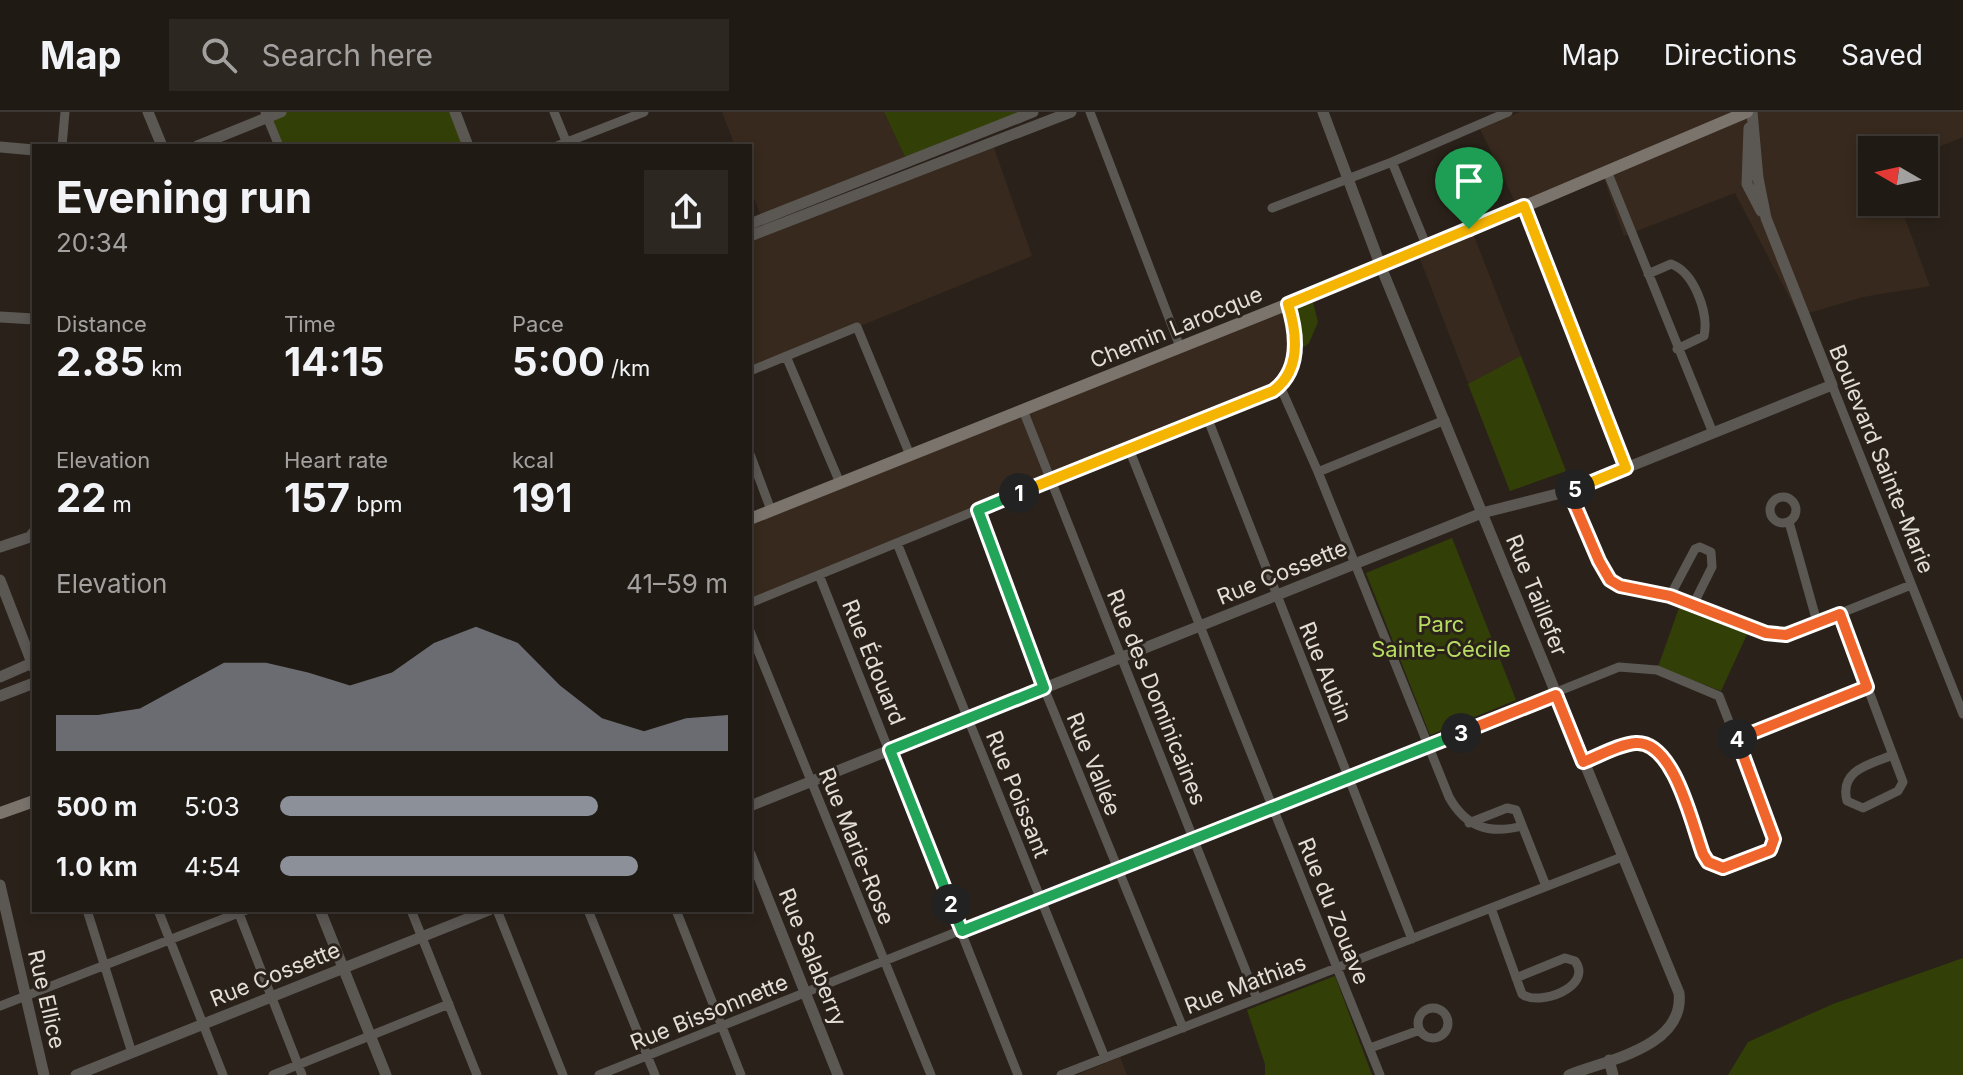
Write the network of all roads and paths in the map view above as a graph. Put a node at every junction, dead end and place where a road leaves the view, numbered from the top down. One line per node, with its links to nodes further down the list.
1 (65, 112): 16 (street)
2 (148, 112): 17 (street)
3 (281, 112): 13 (street)
4 (455, 112): 20 (street)
5 (554, 112): 21 (street)
6 (644, 112): 22 (street)
7 (1033, 112): 26 (street)
8 (1071, 112): 26 (street)
9 (1090, 112): 40 (street)
10 (1323, 112): 28 (street, Rue Taillefer)
11 (1508, 112): 25 (street)
12 (1750, 112): 14 (main road, Chemin Larocque); 15 (street, Boulevard Sainte-Marie); 31 (street, Boulevard Sainte-Marie)
13 (266, 115): 18 (street); 19 (street)
14 (1720, 124): 15 (street); 27 (main road, Chemin Larocque)
15 (1749, 142): 31 (street, Boulevard Sainte-Marie)
16 (62, 144)
17 (161, 144)
18 (201, 144)
19 (278, 144)
20 (467, 144)
21 (563, 144)
22 (565, 144)
23 (0, 147): 24 (street)
24 (32, 150)
25 (1392, 162): 28 (street); 34 (street)
26 (910, 167): 32 (street); 33 (street)
27 (1607, 171): 29 (main road, Chemin Larocque); 36 (street)
28 (1349, 179): 30 (street); 35 (street, Rue Taillefer)
29 (1524, 206): 34 (main road, Chemin Larocque); 53 (street)
30 (1272, 208)
31 (1766, 218): 44 (street, Boulevard Sainte-Marie)
32 (752, 223)
33 (752, 235)
34 (1427, 247): 35 (main road, Chemin Larocque)
35 (1381, 267): 37 (main road, Chemin Larocque); 48 (street, Rue Taillefer)
36 (1648, 274): 41 (street); 41 (street)
37 (1288, 304): 40 (main road, Chemin Larocque); 45 (street)
38 (0, 317): 39 (street)
39 (32, 319)
40 (1180, 347): 46 (main road, Chemin Larocque)
41 (1677, 349): 49 (street)
42 (786, 356): 43 (street); 51 (street); 56 (street)
43 (752, 370)
44 (1832, 385): 49 (street, Rue Cossette); 69 (street, Boulevard Sainte-Marie)
45 (1280, 386): 47 (street); 54 (street)
46 (1023, 410): 51 (main road, Chemin Larocque); 55 (street, Rue des Dominicaines)
47 (1207, 417): 50 (street); 70 (street, Rue Aubin)
48 (1445, 420): 54 (street); 60 (street, Rue Taillefer)
49 (1713, 433): 53 (street, Rue Cossette)
50 (1129, 449): 55 (street); 76 (street, Rue du Zouave)
51 (910, 455): 56 (main road, Chemin Larocque)
52 (752, 459): 58 (street)
53 (1626, 468): 57 (street, Rue Cossette)
54 (1318, 472): 66 (street)
55 (1049, 481): 59 (street); 78 (street, Rue des Dominicaines)
56 (840, 483): 58 (main road, Chemin Larocque)
57 (1569, 491): 60 (street, Rue Cossette); 71 (street)
58 (771, 510): 61 (main road, Chemin Larocque)
59 (978, 510): 64 (street); 84 (street, Rue Vallée)
60 (1482, 513): 66 (street, Rue Cossette); 85 (street, Rue Taillefer)
61 (752, 518)
62 (1789, 522): 75 (street)
63 (32, 533): 65 (street)
64 (897, 543): 67 (street); 88 (street, Rue Poissant)
65 (0, 547)
66 (1355, 564): 70 (street, Rue Cossette); 90 (street)
67 (819, 575): 72 (street); 91 (street, Rue Édouard)
68 (0, 580): 79 (street)
69 (1911, 585): 74 (street); 87 (street, Boulevard Sainte-Marie)
70 (1276, 595): 76 (street, Rue Cossette); 94 (street, Rue Aubin)
71 (1670, 596): 73 (street); 73 (street)
72 (752, 602)
73 (1693, 605): 75 (street)
74 (1840, 614): 75 (street); 83 (street)
75 (1817, 622)
76 (1201, 625): 78 (street, Rue Cossette); 98 (street, Rue du Zouave)
77 (752, 636): 95 (street, Rue Marie-Rose)
78 (1122, 657): 84 (street, Rue Cossette); 102 (street, Rue des Dominicaines)
79 (32, 663)
80 (32, 666): 81 (street)
81 (0, 677)
82 (32, 684): 86 (street)
83 (1867, 687): 89 (street); 92 (street)
84 (1044, 688): 88 (street, Rue Cossette); 105 (street, Rue Vallée)
85 (1556, 695): 89 (street, Rue Bissonnette); 90 (street, Rue Bissonnette); 93 (street, Rue Taillefer)
86 (0, 696)
87 (1963, 714)
88 (968, 718): 91 (street, Rue Cossette); 108 (street, Rue Poissant)
89 (1737, 739): 93 (street, Rue Bissonnette)
90 (1427, 746): 94 (street, Rue Bissonnette); 100 (street)
91 (890, 750): 95 (street, Rue Cossette); 121 (street, Rue Édouard)
92 (1893, 755): 92 (street)
93 (1583, 762): 103 (street, Rue Taillefer)
94 (1348, 777): 98 (street, Rue Bissonnette); 123 (street, Rue Aubin)
95 (810, 782): 97 (street, Rue Cossette); 125 (street, Rue Marie-Rose)
96 (32, 802): 99 (main road)
97 (752, 805)
98 (1272, 808): 102 (street, Rue Bissonnette); 127 (street, Rue du Zouave)
99 (0, 813)
100 (1469, 823): 101 (street); 101 (street)
101 (1522, 826): 107 (street)
102 (1195, 838): 105 (street, Rue Bissonnette); 133 (street, Rue des Dominicaines)
103 (1622, 857): 107 (street, Rue Mathias); 145 (street, Rue Taillefer)
104 (752, 859): 130 (street, Rue Salaberry)
105 (1117, 869): 108 (street, Rue Bissonnette); 138 (street, Rue Vallée)
106 (0, 885): 120 (street, Rue Ellice)
107 (1546, 886): 109 (street, Rue Mathias)
108 (1040, 900): 121 (street, Rue Bissonnette); 144 (street, Rue Poissant)
109 (1491, 908): 123 (street, Rue Mathias); 129 (street)
110 (88, 912): 126 (street)
111 (159, 912): 124 (street)
112 (239, 912): 124 (street)
113 (241, 912): 132 (street)
114 (321, 912): 128 (street)
115 (412, 912): 122 (street)
116 (484, 912): 122 (street, Rue Cossette)
117 (498, 912): 153 (street)
118 (589, 912): 143 (street)
119 (677, 912): 137 (street)
120 (4, 923): 131 (street, Rue Ellice)
121 (962, 931): 125 (street, Rue Bissonnette); 159 (street, Rue Édouard)
122 (422, 937): 128 (street, Rue Cossette); 134 (street)
123 (1412, 939): 127 (street, Rue Mathias)
124 (170, 940): 126 (street); 136 (street)
125 (884, 962): 130 (street, Rue Bissonnette); 158 (street, Rue Marie-Rose)
126 (104, 965): 131 (street); 142 (street)
127 (1339, 967): 133 (street, Rue Mathias); 141 (street, Rue du Zouave)
128 (343, 968): 132 (street, Rue Cossette); 140 (street)
129 (1516, 978): 129 (street)
130 (805, 993): 137 (street, Rue Bissonnette); 157 (street, Rue Salaberry)
131 (25, 996): 135 (street); 147 (street, Rue Ellice)
132 (271, 997): 136 (street, Rue Cossette); 146 (street)
133 (1257, 999): 138 (street, Rue Mathias)
134 (449, 1004): 140 (street); 152 (street)
135 (0, 1006)
136 (203, 1024): 142 (street, Rue Cossette); 149 (street)
137 (722, 1026): 143 (street, Rue Bissonnette); 156 (street)
138 (1183, 1028): 144 (street, Rue Mathias)
139 (1420, 1030): 141 (street)
140 (370, 1036): 146 (street); 151 (street)
141 (1370, 1048): 161 (street, Rue du Zouave)
142 (132, 1053): 148 (street, Rue Cossette)
143 (647, 1056): 154 (street, Rue Bissonnette); 155 (street)
144 (1105, 1058): 160 (street, Rue Mathias)
145 (1609, 1060): 162 (street, Rue Taillefer); 163 (street)
146 (300, 1070): 150 (street)
147 (44, 1075)
148 (76, 1075)
149 (223, 1075)
150 (273, 1075)
151 (386, 1075)
152 (477, 1075)
153 (563, 1075)
154 (599, 1075)
155 (655, 1075)
156 (741, 1075)
157 (838, 1075)
158 (931, 1075)
159 (1018, 1075)
160 (1061, 1075)
161 (1380, 1075)
162 (1569, 1075)
163 (1613, 1075)

